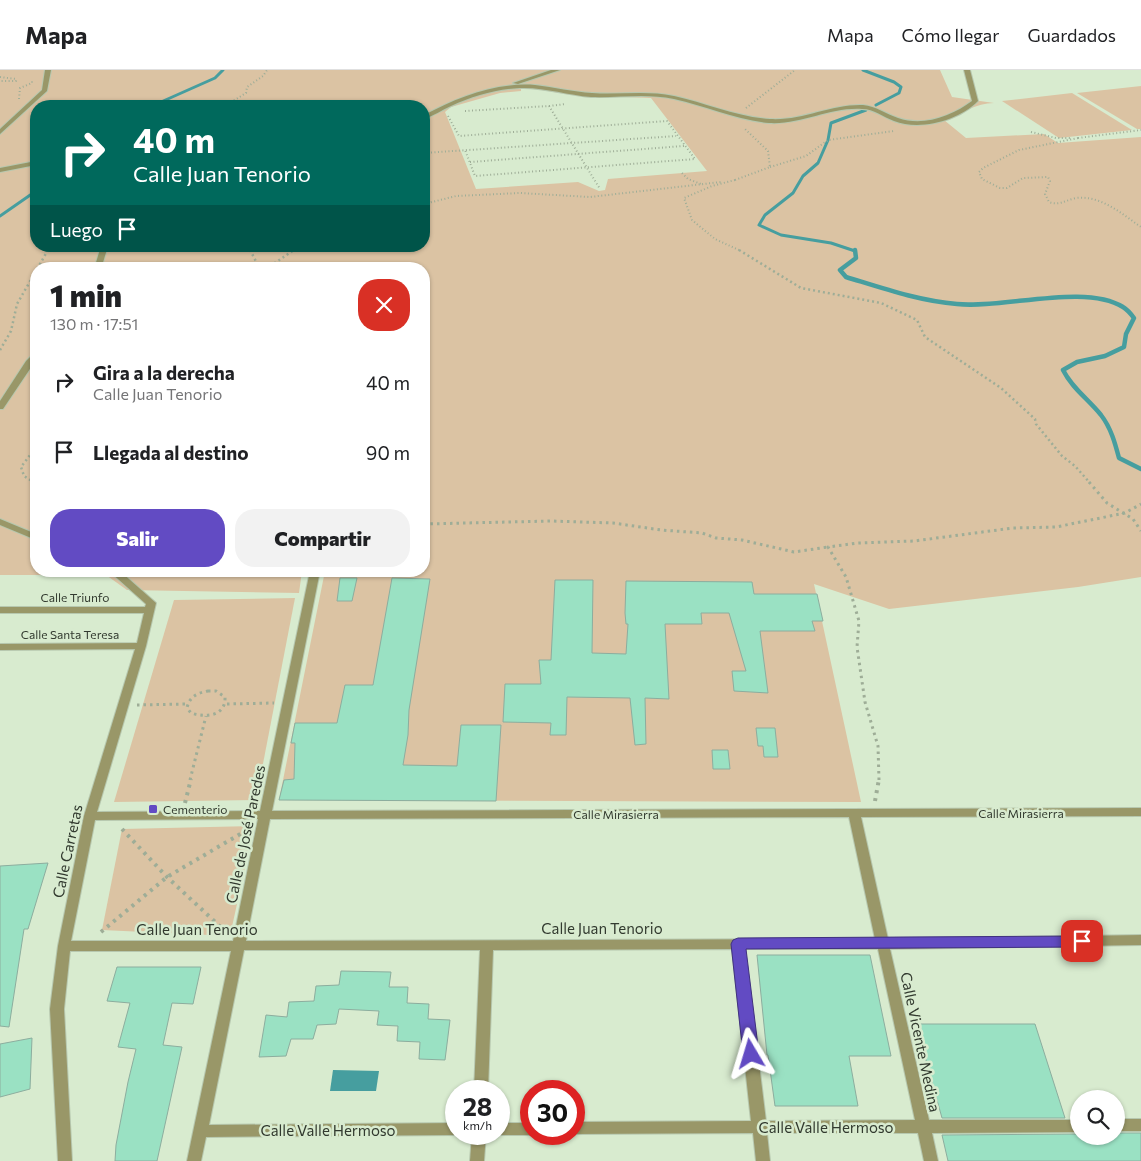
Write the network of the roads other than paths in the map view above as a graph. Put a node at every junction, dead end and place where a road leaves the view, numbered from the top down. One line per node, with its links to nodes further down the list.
1 (48, 70): 5 (street)
2 (556, 70): 4 (street)
3 (967, 70): 4 (street)
4 (506, 88): 7 (street)
5 (34, 100)
6 (30, 104): 10 (street)
7 (433, 111): 8 (street); 9 (street)
8 (445, 112)
9 (430, 113)
10 (0, 132)
11 (30, 164): 12 (street)
12 (0, 170)
13 (30, 364): 14 (street)
14 (0, 407)
15 (0, 522): 16 (street)
16 (30, 534)
17 (121, 577): 20 (street)
18 (315, 577): 26 (street, Calle de José Paredes)
19 (0, 610): 20 (street, Calle Triunfo)
20 (149, 610): 21 (street, Calle Carretas)
21 (141, 646): 22 (street, Calle Santa Teresa); 25 (street, Calle Carretas)
22 (0, 647)
23 (1141, 812): 24 (street, Calle Mirasierra)
24 (854, 814): 26 (street, Calle Mirasierra); 30 (street, Calle Vicente Medina)
25 (90, 816): 26 (street, Calle Mirasierra); 32 (street, Calle Carretas)
26 (266, 816): 31 (street, Calle de José Paredes)
27 (1141, 940): 30 (street, Calle Juan Tenorio)
28 (487, 944): 29 (street, Calle Juan Tenorio); 31 (street, Calle Juan Tenorio); 33 (street)
29 (738, 944): 30 (street, Calle Juan Tenorio); 39 (street)
30 (883, 944): 36 (street, Calle Vicente Medina)
31 (239, 945): 32 (street, Calle Juan Tenorio); 41 (street, Calle de José Paredes)
32 (64, 946): 43 (street, Calle Carretas)
33 (481, 1080)
34 (1125, 1125): 35 (street)
35 (1141, 1125)
36 (923, 1126): 37 (street, Calle Valle Hermoso); 39 (street, Calle Valle Hermoso); 47 (street, Calle Vicente Medina)
37 (1070, 1126)
38 (585, 1128): 39 (street, Calle Valle Hermoso)
39 (759, 1128): 46 (street)
40 (445, 1129): 41 (street, Calle Valle Hermoso)
41 (200, 1131): 44 (street, Calle de José Paredes)
42 (478, 1145): 45 (street)
43 (65, 1161)
44 (194, 1161)
45 (477, 1161)
46 (763, 1161)
47 (931, 1161)

